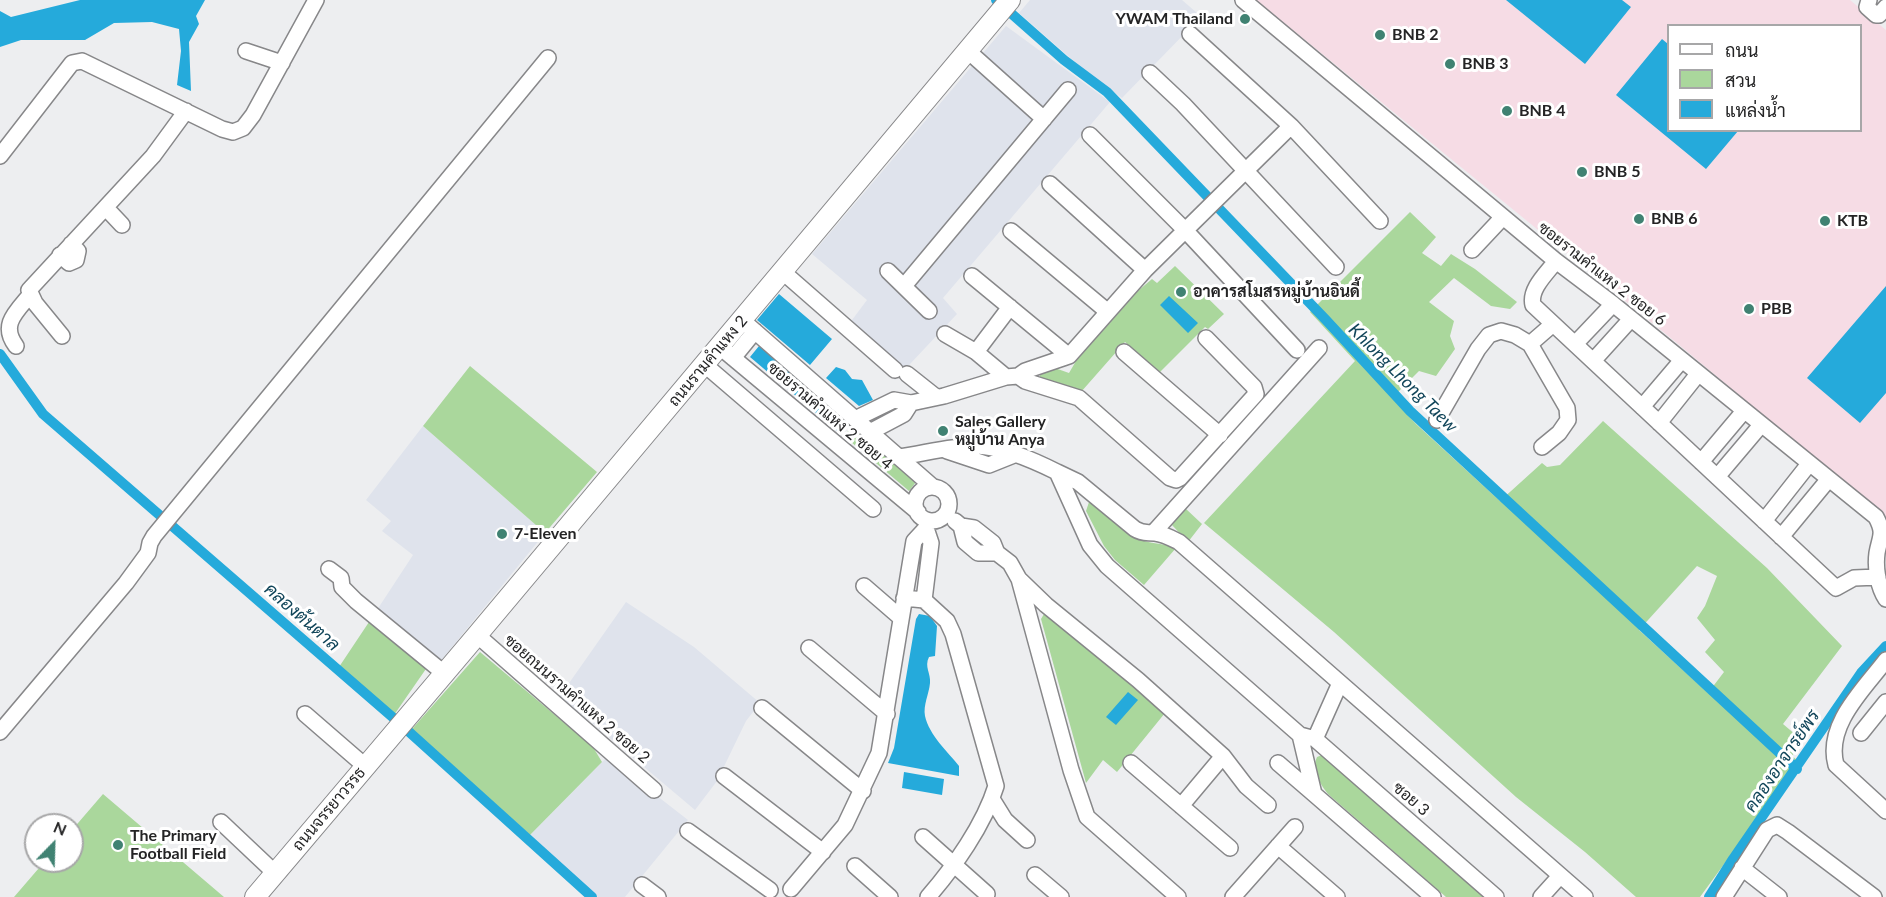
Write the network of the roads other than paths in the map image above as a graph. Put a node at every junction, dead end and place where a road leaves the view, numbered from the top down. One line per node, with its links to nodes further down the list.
1 (316, 0): 10 (street)
2 (1243, 0): 21 (street, ซอยรามคำแหง 2 ซอย 6)
3 (1869, 0): 5 (street)
4 (1005, 6): 8 (main road, ถนนรามคำแหง 2)
5 (1886, 7)
6 (1190, 34): 15 (street)
7 (246, 51): 10 (street)
8 (968, 51): 14 (street); 30 (main road, ถนนรามคำแหง 2)
9 (548, 58): 101 (street)
10 (282, 63): 13 (street)
11 (1150, 73): 18 (street)
12 (1068, 90): 14 (street)
13 (186, 111): 17 (street); 20 (street)
14 (1044, 119): 33 (street)
15 (1291, 126): 18 (street); 22 (street)
16 (1090, 135): 24 (street)
17 (0, 155)
18 (1246, 171): 24 (street); 28 (street)
19 (1050, 184): 29 (street)
20 (105, 208): 23 (street); 34 (street)
21 (1503, 217): 26 (street); 27 (street, ซอยรามคำแหง 2 ซอย 6)
22 (1380, 221)
23 (122, 225)
24 (1185, 230): 29 (street); 49 (street)
25 (1011, 231): 38 (street)
26 (1472, 250)
27 (1556, 261): 35 (street, ซอยรามคำแหง 2 ซอย 6); 40 (street)
28 (1336, 267)
29 (1144, 270): 38 (street)
30 (783, 272): 41 (main road, ถนนรามคำแหง 2); 59 (street)
31 (888, 272): 33 (street)
32 (972, 276): 36 (street)
33 (904, 285): 37 (street)
34 (30, 295): 43 (street); 47 (street)
35 (1613, 303): 39 (street, ซอยรามคำแหง 2 ซอย 6); 46 (street)
36 (1010, 307): 51 (street); 53 (street)
37 (929, 311)
38 (1108, 312): 53 (street)
39 (1631, 319): 54 (street, ซอยรามคำแหง 2 ซอย 6); 55 (street)
40 (1553, 324): 45 (street); 46 (street)
41 (749, 326): 50 (main road, ถนนรามคำแหง 2); 63 (street, ซอยรามคำแหง 2 ซอย 4)
42 (945, 334): 51 (street)
43 (62, 336)
44 (1206, 338): 68 (street)
45 (1530, 344): 64 (street); 69 (street)
46 (1575, 344): 55 (street)
47 (16, 346)
48 (1319, 348): 81 (street)
49 (1298, 350)
50 (726, 352): 56 (main road, ถนนรามคำแหง 2); 79 (street, ซอยรามคำแหง 2 ซอย 4)
51 (976, 352): 58 (street)
52 (1124, 352): 68 (street)
53 (1069, 356): 58 (street)
54 (1682, 360): 57 (street, ซอยรามคำแหง 2 ซอย 6); 61 (street)
55 (1593, 361): 61 (street)
56 (705, 365): 77 (street); 91 (main road, ถนนรามคำแหง 2)
57 (1698, 374): 62 (street, ซอยรามคำแหง 2 ซอย 6); 65 (street)
58 (1012, 376): 59 (street); 68 (street)
59 (936, 397): 60 (street)
60 (911, 403): 63 (street); 67 (street)
61 (1642, 407): 65 (street)
62 (1744, 411): 66 (street, ซอยรามคำแหง 2 ซอย 6); 71 (street)
63 (855, 419): 67 (street, ซอยรามคำแหง 2 ซอย 4)
64 (1437, 420)
65 (1659, 423): 71 (street)
66 (1761, 424): 72 (street, ซอยรามคำแหง 2 ซอย 6); 74 (street)
67 (870, 432): 70 (street, ซอยรามคำแหง 2 ซอย 4)
68 (1220, 435)
69 (1542, 447)
70 (898, 457): 73 (street); 76 (street, ซอยรามคำแหง 2 ซอย 4)
71 (1701, 462): 74 (street)
72 (1809, 464): 75 (street, ซอยรามคำแหง 2 ซอย 6); 80 (street)
73 (1057, 472): 81 (street); 103 (street, ซอย 3)
74 (1717, 477): 80 (street)
75 (1828, 480): 82 (street); 84 (street, ซอยรามคำแหง 2 ซอย 6)
76 (933, 487): 78 (street, ซอยรามคำแหง 2 ซอย 4); 79 (street)
77 (873, 509)
78 (946, 513): 79 (street); 85 (street)
79 (923, 520): 87 (street); 89 (street)
80 (1764, 521): 82 (street)
81 (1154, 532): 95 (street)
82 (1781, 537): 84 (street)
83 (329, 569): 94 (street)
84 (1878, 577): 88 (street, ซอยรามคำแหง 2 ซอย 6)
85 (1019, 579): 104 (street); 140 (street)
86 (864, 586): 90 (street)
87 (904, 598): 89 (street); 90 (street)
88 (1886, 599)
89 (924, 600): 112 (street)
90 (901, 618): 99 (street)
91 (477, 635): 94 (main road, ถนนรามคำแหง 2); 109 (street, ซอยถนนรามคำแหง 2 ซอย 2)
92 (809, 648): 99 (street)
93 (1886, 660): 115 (street)
94 (445, 674): 100 (main road, ถนนรามคำแหง 2)
95 (1340, 682): 103 (street); 129 (street)
96 (1886, 702): 102 (street)
97 (762, 708): 110 (street)
98 (305, 714): 107 (street)
99 (887, 714): 110 (street)
100 (401, 725): 107 (main road, ถนนจรรยาวรรธ)
101 (0, 732)
102 (1861, 733)
103 (1307, 737): 111 (street); 143 (street, ซอย 3)
104 (1223, 756): 113 (street); 114 (street)
105 (1131, 763): 114 (street)
106 (1278, 764): 111 (street)
107 (365, 766): 127 (main road, ถนนจรรยาวรรธ)
108 (724, 776): 123 (street)
109 (654, 790)
110 (863, 791): 123 (street)
111 (1314, 794): 142 (street)
112 (992, 799): 120 (street); 124 (street)
113 (1268, 805)
114 (1181, 806): 122 (street)
115 (1886, 811)
116 (221, 822): 127 (street)
117 (1295, 827): 121 (street)
118 (688, 831): 132 (street)
119 (923, 837): 124 (street)
120 (1027, 840)
121 (1278, 846): 134 (street); 141 (street)
122 (1230, 848)
123 (823, 852): 131 (street)
124 (955, 865): 133 (street); 138 (street)
125 (855, 866): 137 (street)
126 (1742, 868): 146 (street); 147 (street); 148 (street)
127 (275, 873): 135 (main road, ถนนจรรยาวรรธ)
128 (1035, 875): 139 (street)
129 (1560, 876): 144 (street); 145 (street)
130 (642, 885): 136 (street)
131 (791, 893): 132 (street)
132 (770, 894)
133 (987, 894)
134 (1239, 895)
135 (255, 897)
136 (658, 897)
137 (890, 897)
138 (928, 897)
139 (1060, 897)
140 (1178, 897)
141 (1336, 897)
142 (1433, 897)
143 (1496, 897)
144 (1542, 897)
145 (1585, 897)
146 (1724, 897)
147 (1779, 897)
148 (1874, 897)

